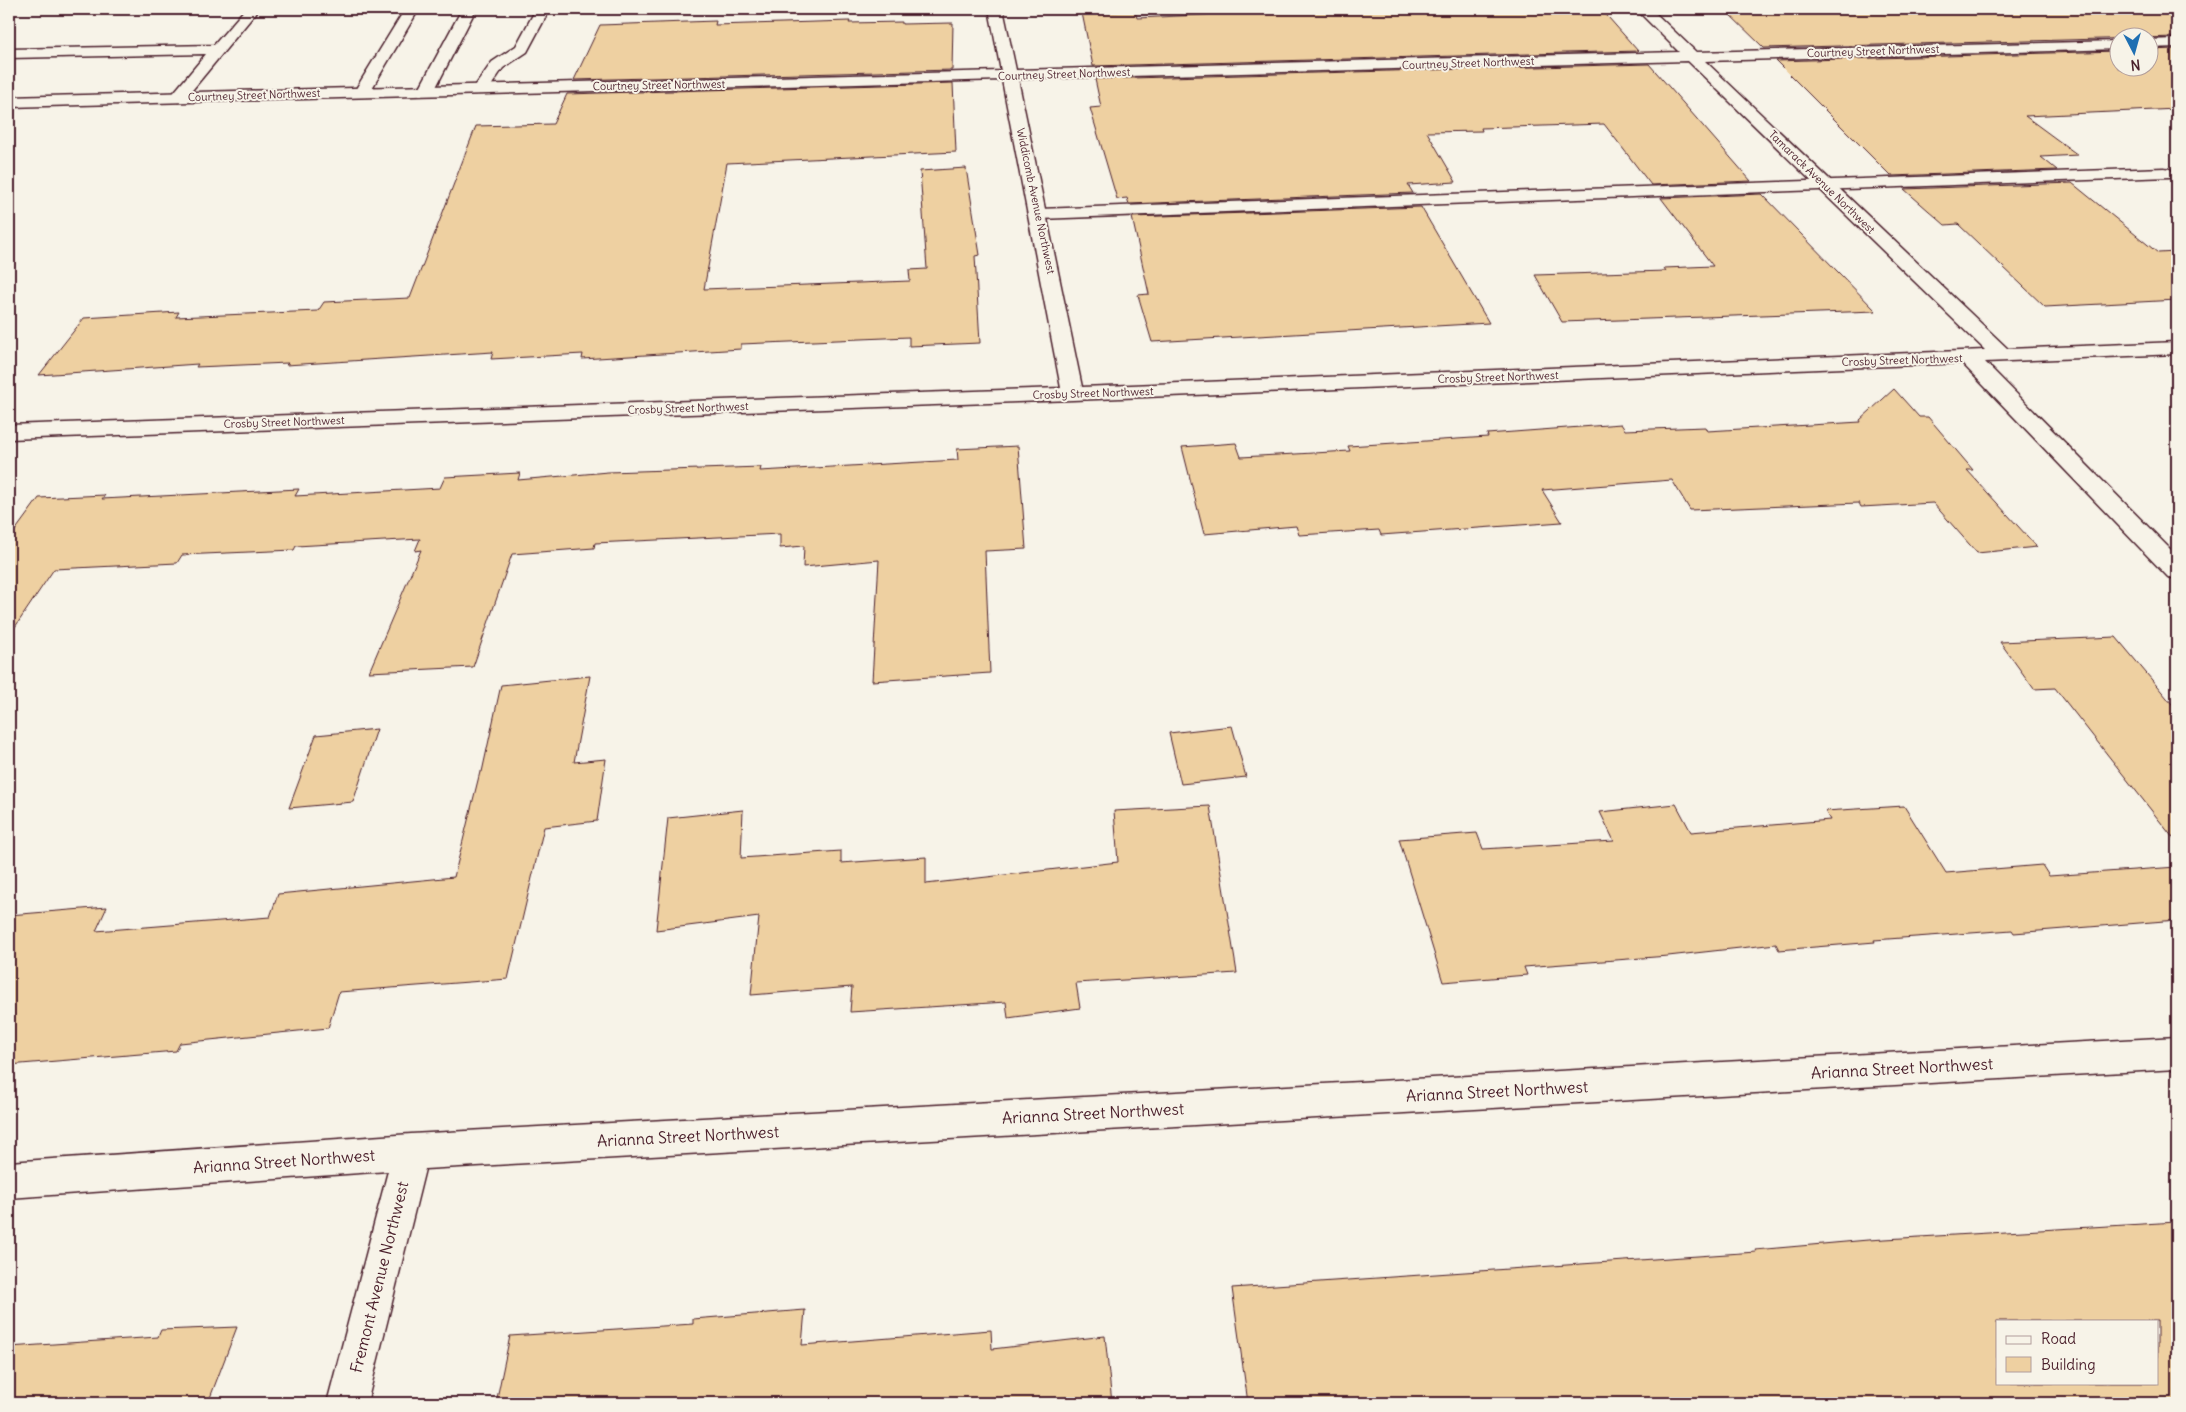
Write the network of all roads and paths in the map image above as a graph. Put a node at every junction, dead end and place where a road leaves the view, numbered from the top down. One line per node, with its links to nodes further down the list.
1 (252, 9): 10 (street)
2 (412, 9): 16 (street)
3 (469, 9): 15 (street)
4 (543, 9): 14 (street)
5 (996, 9): 13 (street, Widdicomb Avenue Northwest)
6 (1642, 9): 12 (street, Tamarack Avenue Northwest)
7 (2177, 43): 8 (street)
8 (2158, 44)
9 (2108, 45): 12 (street, Courtney Street Northwest)
10 (219, 49): 11 (street); 17 (street)
11 (9, 54)
12 (1692, 56): 13 (street, Courtney Street Northwest); 20 (street, Tamarack Avenue Northwest)
13 (1010, 76): 14 (street, Courtney Street Northwest); 21 (street, Widdicomb Avenue Northwest)
14 (480, 89): 15 (street, Courtney Street Northwest)
15 (426, 91): 16 (street, Courtney Street Northwest)
16 (362, 92): 17 (street, Courtney Street Northwest)
17 (178, 97): 18 (street, Courtney Street Northwest)
18 (9, 102)
19 (2164, 173): 20 (street)
20 (1826, 185): 21 (street); 23 (street, Tamarack Avenue Northwest)
21 (1039, 214): 25 (street, Widdicomb Avenue Northwest)
22 (2177, 348): 23 (street, Crosby Street Northwest)
23 (2002, 355): 24 (street, Crosby Street Northwest)
24 (1968, 357): 25 (street, Crosby Street Northwest); 27 (street)
25 (1074, 394): 26 (street, Crosby Street Northwest)
26 (9, 432)
27 (2177, 571)
28 (2177, 1052): 29 (street, Arianna Street Northwest)
29 (411, 1152): 30 (street, Arianna Street Northwest); 31 (street, Fremont Avenue Northwest)
30 (9, 1180)
31 (347, 1403)

